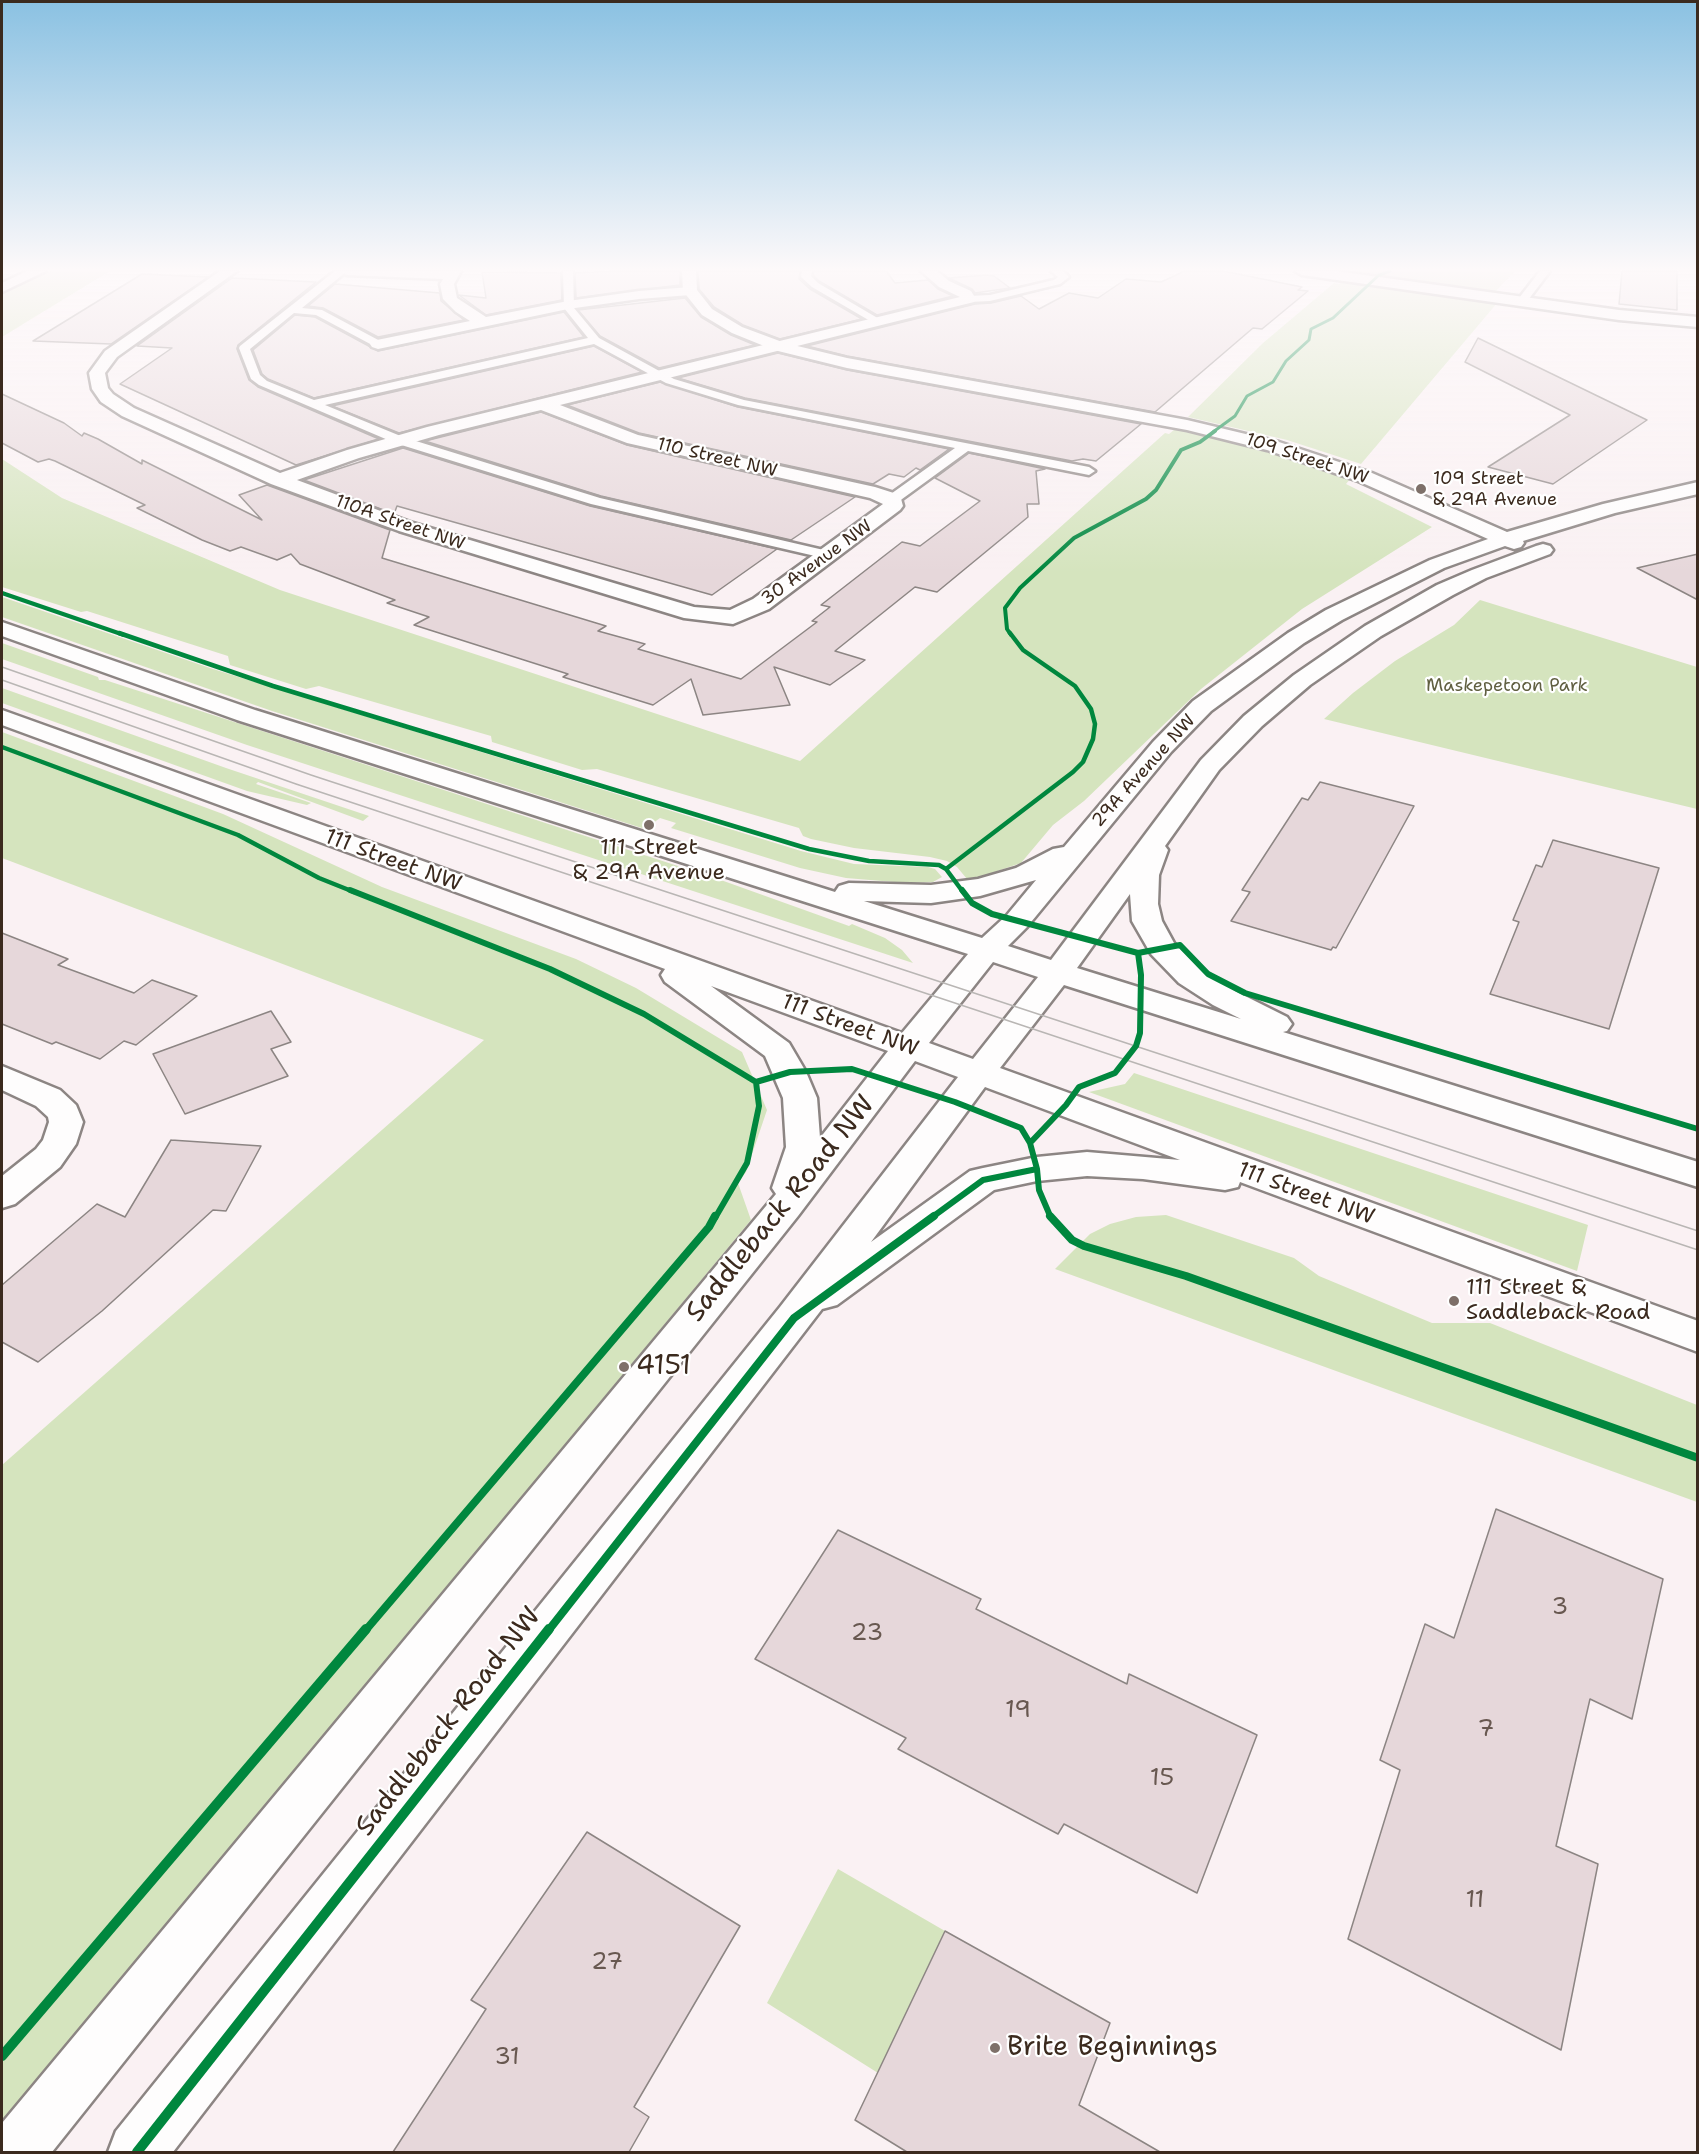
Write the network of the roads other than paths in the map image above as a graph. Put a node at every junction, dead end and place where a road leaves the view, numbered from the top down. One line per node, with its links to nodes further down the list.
1 (98, 372): 13 (street, 110A Street NW)
2 (253, 372): 8 (lane)
3 (453, 372): 8 (lane)
4 (653, 372): 7 (lane)
5 (679, 372): 7 (street)
6 (888, 372): 18 (street, 109 Street NW)
7 (661, 376): 9 (street); 11 (lane)
8 (312, 404): 10 (lane)
9 (542, 404): 10 (street); 15 (street, 110 Street NW)
10 (399, 440): 13 (street); 19 (lane)
11 (965, 447): 12 (lane); 15 (lane)
12 (1089, 471)
13 (278, 480): 20 (street, 110A Street NW)
14 (1698, 488): 18 (street)
15 (893, 500): 19 (street, 30 Avenue NW)
16 (1698, 507): 17 (street)
17 (1655, 518)
18 (1506, 539): 23 (street, 109 Street NW); 24 (street, 29A Avenue NW)
19 (828, 555): 20 (street, 30 Avenue NW)
20 (733, 616)
21 (2, 629): 25 (street)
22 (2, 717): 27 (street, 111 Street NW)
23 (1166, 823): 28 (street); 31 (street)
24 (1075, 848): 25 (street); 26 (street, 29A Avenue NW)
25 (801, 890): 26 (street)
26 (988, 948): 28 (street); 29 (street, 29A Avenue NW)
27 (648, 954): 29 (street, 111 Street NW); 36 (street)
28 (1058, 971): 30 (street); 31 (street)
29 (909, 1048): 30 (street, 111 Street NW); 36 (street, Saddleback Road NW)
30 (980, 1073): 34 (street, 111 Street NW); 37 (street, Saddleback Road NW)
31 (1375, 1073): 33 (street)
32 (2, 1077): 35 (street)
33 (1698, 1175)
34 (1280, 1185): 37 (street); 38 (street, 111 Street NW)
35 (2, 1195)
36 (785, 1207): 39 (street, Saddleback Road NW)
37 (794, 1318): 40 (street, Saddleback Road NW)
38 (1698, 1337)
39 (15, 2152)
40 (137, 2152)

